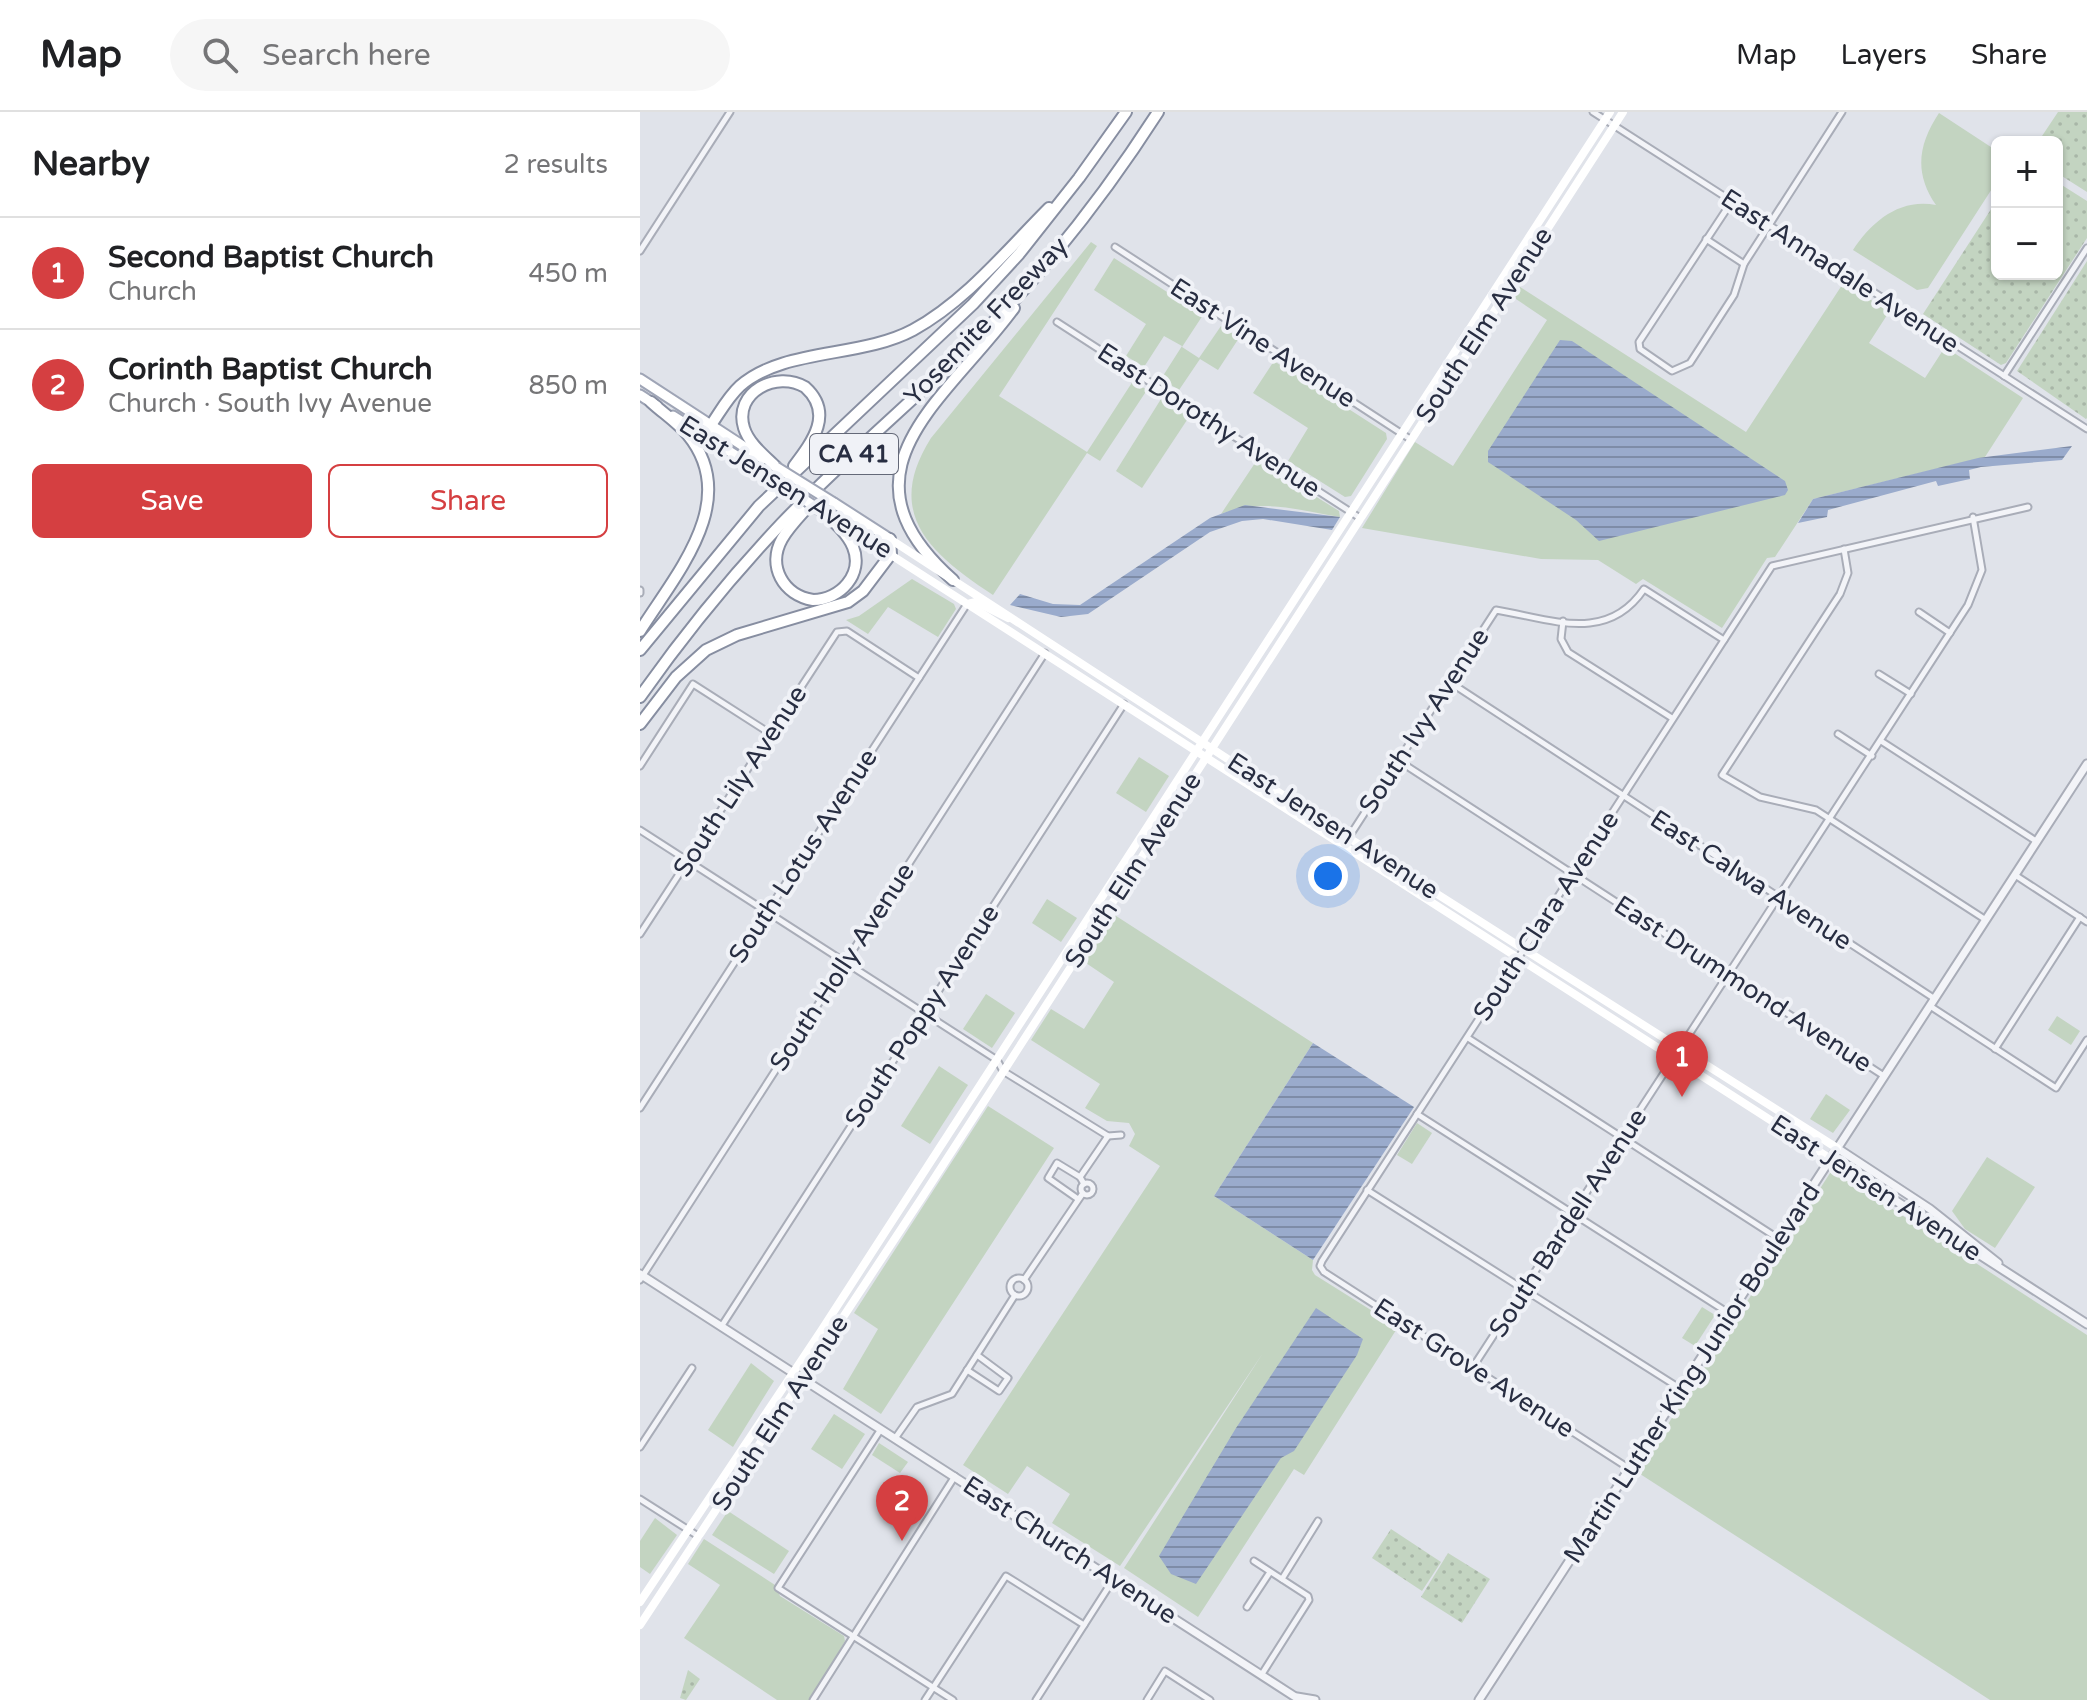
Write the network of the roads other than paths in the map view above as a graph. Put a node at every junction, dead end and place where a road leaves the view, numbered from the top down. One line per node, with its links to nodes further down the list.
1 (730, 112): 15 (street)
2 (1126, 112): 9 (highway, Yosemite Freeway / CA 41)
3 (1158, 112): 17 (highway, Yosemite Freeway / CA 41)
4 (1593, 112): 7 (street, East Annadale Avenue)
5 (1623, 112): 8 (main road, South Elm Avenue)
6 (1842, 112): 11 (street)
7 (1608, 116): 8 (street, East Annadale Avenue); 25 (main road, South Elm Avenue)
8 (1614, 125): 10 (street, East Annadale Avenue); 26 (main road, South Elm Avenue)
9 (1079, 178): 23 (highway); 30 (highway, Yosemite Freeway / CA 41)
10 (1732, 201): 11 (street, East Annadale Avenue); 12 (street)
11 (1769, 226): 16 (street); 19 (street, East Annadale Avenue)
12 (1706, 239): 16 (street); 16 (street)
13 (1115, 247): 25 (street, East Vine Avenue)
14 (2087, 248): 19 (street)
15 (640, 251)
16 (1744, 264)
17 (1043, 267): 28 (highway, Yosemite Freeway / CA 41); 38 (highway)
18 (1057, 322): 33 (street, East Dorothy Avenue)
19 (2004, 376): 24 (street, East Annadale Avenue)
20 (640, 379): 23 (main road, East Jensen Avenue)
21 (640, 395): 22 (main road, East Jensen Avenue)
22 (651, 402): 27 (main road, East Jensen Avenue); 43 (highway)
23 (711, 425): 27 (highway); 29 (main road, East Jensen Avenue)
24 (2087, 429)
25 (1401, 434): 26 (street, East Vine Avenue); 33 (main road, South Elm Avenue)
26 (1410, 439): 33 (main road, South Elm Avenue)
27 (713, 441): 32 (main road, East Jensen Avenue, bridge)
28 (847, 460): 32 (highway); 53 (highway, Yosemite Freeway / CA 41)
29 (776, 467): 30 (highway); 35 (main road, East Jensen Avenue, bridge)
30 (773, 494): 46 (highway, Yosemite Freeway / CA 41)
31 (2028, 507): 34 (street)
32 (823, 512): 37 (main road, East Jensen Avenue)
33 (1356, 516): 59 (main road, South Elm Avenue); 61 (main road, South Elm Avenue)
34 (1973, 517): 36 (street); 44 (street, South Bardell Avenue)
35 (890, 539): 37 (highway); 38 (main road, East Jensen Avenue)
36 (1844, 549): 45 (street, South Clara Avenue); 69 (street)
37 (891, 554): 39 (main road, East Jensen Avenue); 56 (highway)
38 (953, 580): 41 (main road, East Jensen Avenue)
39 (967, 604): 41 (main road); 47 (main road, East Jensen Avenue); 50 (street, South Lotus Avenue)
40 (1919, 612): 44 (street)
41 (1012, 618): 48 (main road, East Jensen Avenue)
42 (1563, 621): 45 (street, South Ivy Avenue); 51 (street, South Ivy Avenue); 55 (street)
43 (640, 631)
44 (1950, 633): 52 (street, South Bardell Avenue)
45 (1724, 640): 55 (street, South Clara Avenue)
46 (640, 650)
47 (1045, 653): 48 (main road); 54 (main road, East Jensen Avenue); 85 (street, South Holly Avenue)
48 (1089, 667): 59 (main road, East Jensen Avenue)
49 (1879, 674): 52 (street)
50 (919, 678): 57 (street, South Lily Avenue); 78 (street, South Lotus Avenue)
51 (1448, 681): 65 (street, South Ivy Avenue); 68 (street, East Calwa Avenue)
52 (1911, 694): 60 (street, South Bardell Avenue)
53 (640, 697)
54 (1124, 704): 62 (main road, East Jensen Avenue); 88 (street, South Poppy Avenue)
55 (1672, 718): 68 (street, South Clara Avenue)
56 (640, 724)
57 (771, 734): 67 (street); 74 (street, South Lily Avenue)
58 (1838, 734): 63 (street)
59 (1203, 741): 61 (main road, East Jensen Avenue); 62 (main road, South Elm Avenue)
60 (1881, 741): 63 (street, South Bardell Avenue); 72 (street)
61 (1213, 748): 64 (main road, South Elm Avenue); 71 (main road, East Jensen Avenue)
62 (1197, 751): 64 (main road, East Jensen Avenue); 94 (main road, South Elm Avenue)
63 (1872, 756): 69 (street, South Bardell Avenue)
64 (1207, 757): 73 (main road, East Jensen Avenue); 95 (main road, South Elm Avenue)
65 (1399, 761): 71 (street, South Ivy Avenue); 75 (street, East Drummond Avenue)
66 (2087, 764): 72 (street, Martin Luther King Junior Boulevard)
67 (640, 766)
68 (1622, 797): 75 (street, South Clara Avenue); 77 (street, East Calwa Avenue)
69 (1830, 820): 77 (street, South Bardell Avenue); 80 (street)
70 (640, 830): 74 (street)
71 (1349, 838): 73 (street, South Ivy Avenue); 83 (main road, East Jensen Avenue)
72 (2036, 841): 76 (street, Martin Luther King Junior Boulevard)
73 (1342, 848): 84 (main road, East Jensen Avenue)
74 (687, 861): 78 (street); 82 (street, South Lily Avenue)
75 (1573, 873): 83 (street, South Clara Avenue); 86 (street, East Drummond Avenue)
76 (2015, 875): 79 (street); 80 (street, Martin Luther King Junior Boulevard)
77 (1779, 899): 86 (street, South Bardell Avenue); 87 (street, East Calwa Avenue)
78 (767, 913): 85 (street); 97 (street, South Lotus Avenue)
79 (2080, 917): 81 (street); 92 (street)
80 (1986, 920): 87 (street, Martin Luther King Junior Boulevard)
81 (2087, 922)
82 (640, 934)
83 (1523, 949): 84 (street, South Clara Avenue); 91 (main road, East Jensen Avenue)
84 (1516, 960): 89 (street, South Clara Avenue); 93 (main road, East Jensen Avenue)
85 (844, 963): 88 (street); 111 (street, South Holly Avenue)
86 (1728, 976): 91 (street, South Bardell Avenue); 96 (street, East Drummond Avenue)
87 (1932, 1002): 92 (street, East Calwa Avenue); 96 (street, Martin Luther King Junior Boulevard)
88 (923, 1014): 94 (street); 118 (street, South Poppy Avenue)
89 (1468, 1038): 98 (street, South Clara Avenue); 101 (street)
90 (2087, 1040): 92 (street, East Calwa Avenue)
91 (1681, 1049): 93 (street, South Bardell Avenue); 102 (main road, East Jensen Avenue)
92 (1995, 1049)
93 (1675, 1059): 101 (street, South Bardell Avenue); 103 (main road, East Jensen Avenue)
94 (997, 1060): 95 (street); 123 (main road, South Elm Avenue)
95 (1003, 1071): 100 (street); 124 (main road, South Elm Avenue)
96 (1884, 1076): 102 (street, Martin Luther King Junior Boulevard)
97 (640, 1108)
98 (1417, 1114): 106 (street, South Clara Avenue); 108 (street)
99 (1121, 1135): 100 (street)
100 (1108, 1136): 104 (street)
101 (1624, 1138): 108 (street, South Bardell Avenue); 109 (street)
102 (1837, 1148): 103 (street, Martin Luther King Junior Boulevard); 113 (street, East Jensen Avenue)
103 (1831, 1159): 109 (street, Martin Luther King Junior Boulevard); 113 (street, East Jensen Avenue)
104 (1080, 1177): 105 (street); 107 (street)
105 (1084, 1184): 107 (street); 107 (street)
106 (1367, 1190): 110 (street, South Clara Avenue); 114 (street)
107 (1081, 1196): 112 (street)
108 (1574, 1215): 114 (street, South Bardell Avenue); 116 (street)
109 (1779, 1239): 116 (street, Martin Luther King Junior Boulevard)
110 (1320, 1266): 120 (street, East Grove Avenue)
111 (641, 1277): 118 (street, East Church Avenue)
112 (1024, 1280): 115 (street); 115 (street)
113 (2021, 1281): 117 (street, East Jensen Avenue)
114 (1524, 1290): 120 (street, South Bardell Avenue); 125 (street)
115 (1015, 1295): 119 (street)
116 (1730, 1314): 125 (street, Martin Luther King Junior Boulevard)
117 (2087, 1324)
118 (720, 1328): 123 (street, East Church Avenue)
119 (977, 1355): 122 (street); 122 (street)
120 (1473, 1367): 129 (street, East Grove Avenue)
121 (692, 1368): 128 (street)
122 (967, 1370): 127 (street)
123 (793, 1375): 124 (street, East Church Avenue); 133 (main road, South Elm Avenue)
124 (802, 1381): 126 (street, East Church Avenue); 134 (main road, South Elm Avenue)
125 (1681, 1389): 129 (street, Martin Luther King Junior Boulevard)
126 (882, 1428): 127 (street, East Church Avenue); 143 (street)
127 (896, 1437): 130 (street, East Church Avenue)
128 (640, 1447)
129 (1630, 1469): 154 (street, Martin Luther King Junior Boulevard)
130 (955, 1476): 137 (street, East Church Avenue); 143 (street)
131 (640, 1499): 133 (street)
132 (1318, 1521): 138 (street)
133 (688, 1530): 134 (street); 139 (main road, South Elm Avenue)
134 (699, 1537): 141 (main road, South Elm Avenue)
135 (1254, 1561): 136 (street)
136 (1270, 1572): 138 (street); 140 (street)
137 (1114, 1578): 142 (street); 144 (street, East Church Avenue)
138 (1282, 1579): 144 (street)
139 (640, 1602)
140 (1247, 1607)
141 (640, 1625)
142 (1084, 1625): 145 (street); 150 (street)
143 (855, 1636): 145 (street); 147 (street)
144 (1262, 1674): 146 (street, East Church Avenue)
145 (933, 1687): 148 (street); 149 (street)
146 (1299, 1698): 153 (street, East Church Avenue)
147 (813, 1700)
148 (925, 1700)
149 (953, 1700)
150 (1036, 1700)
151 (1147, 1700): 152 (street)
152 (1210, 1700)
153 (1315, 1700)
154 (1479, 1700)

